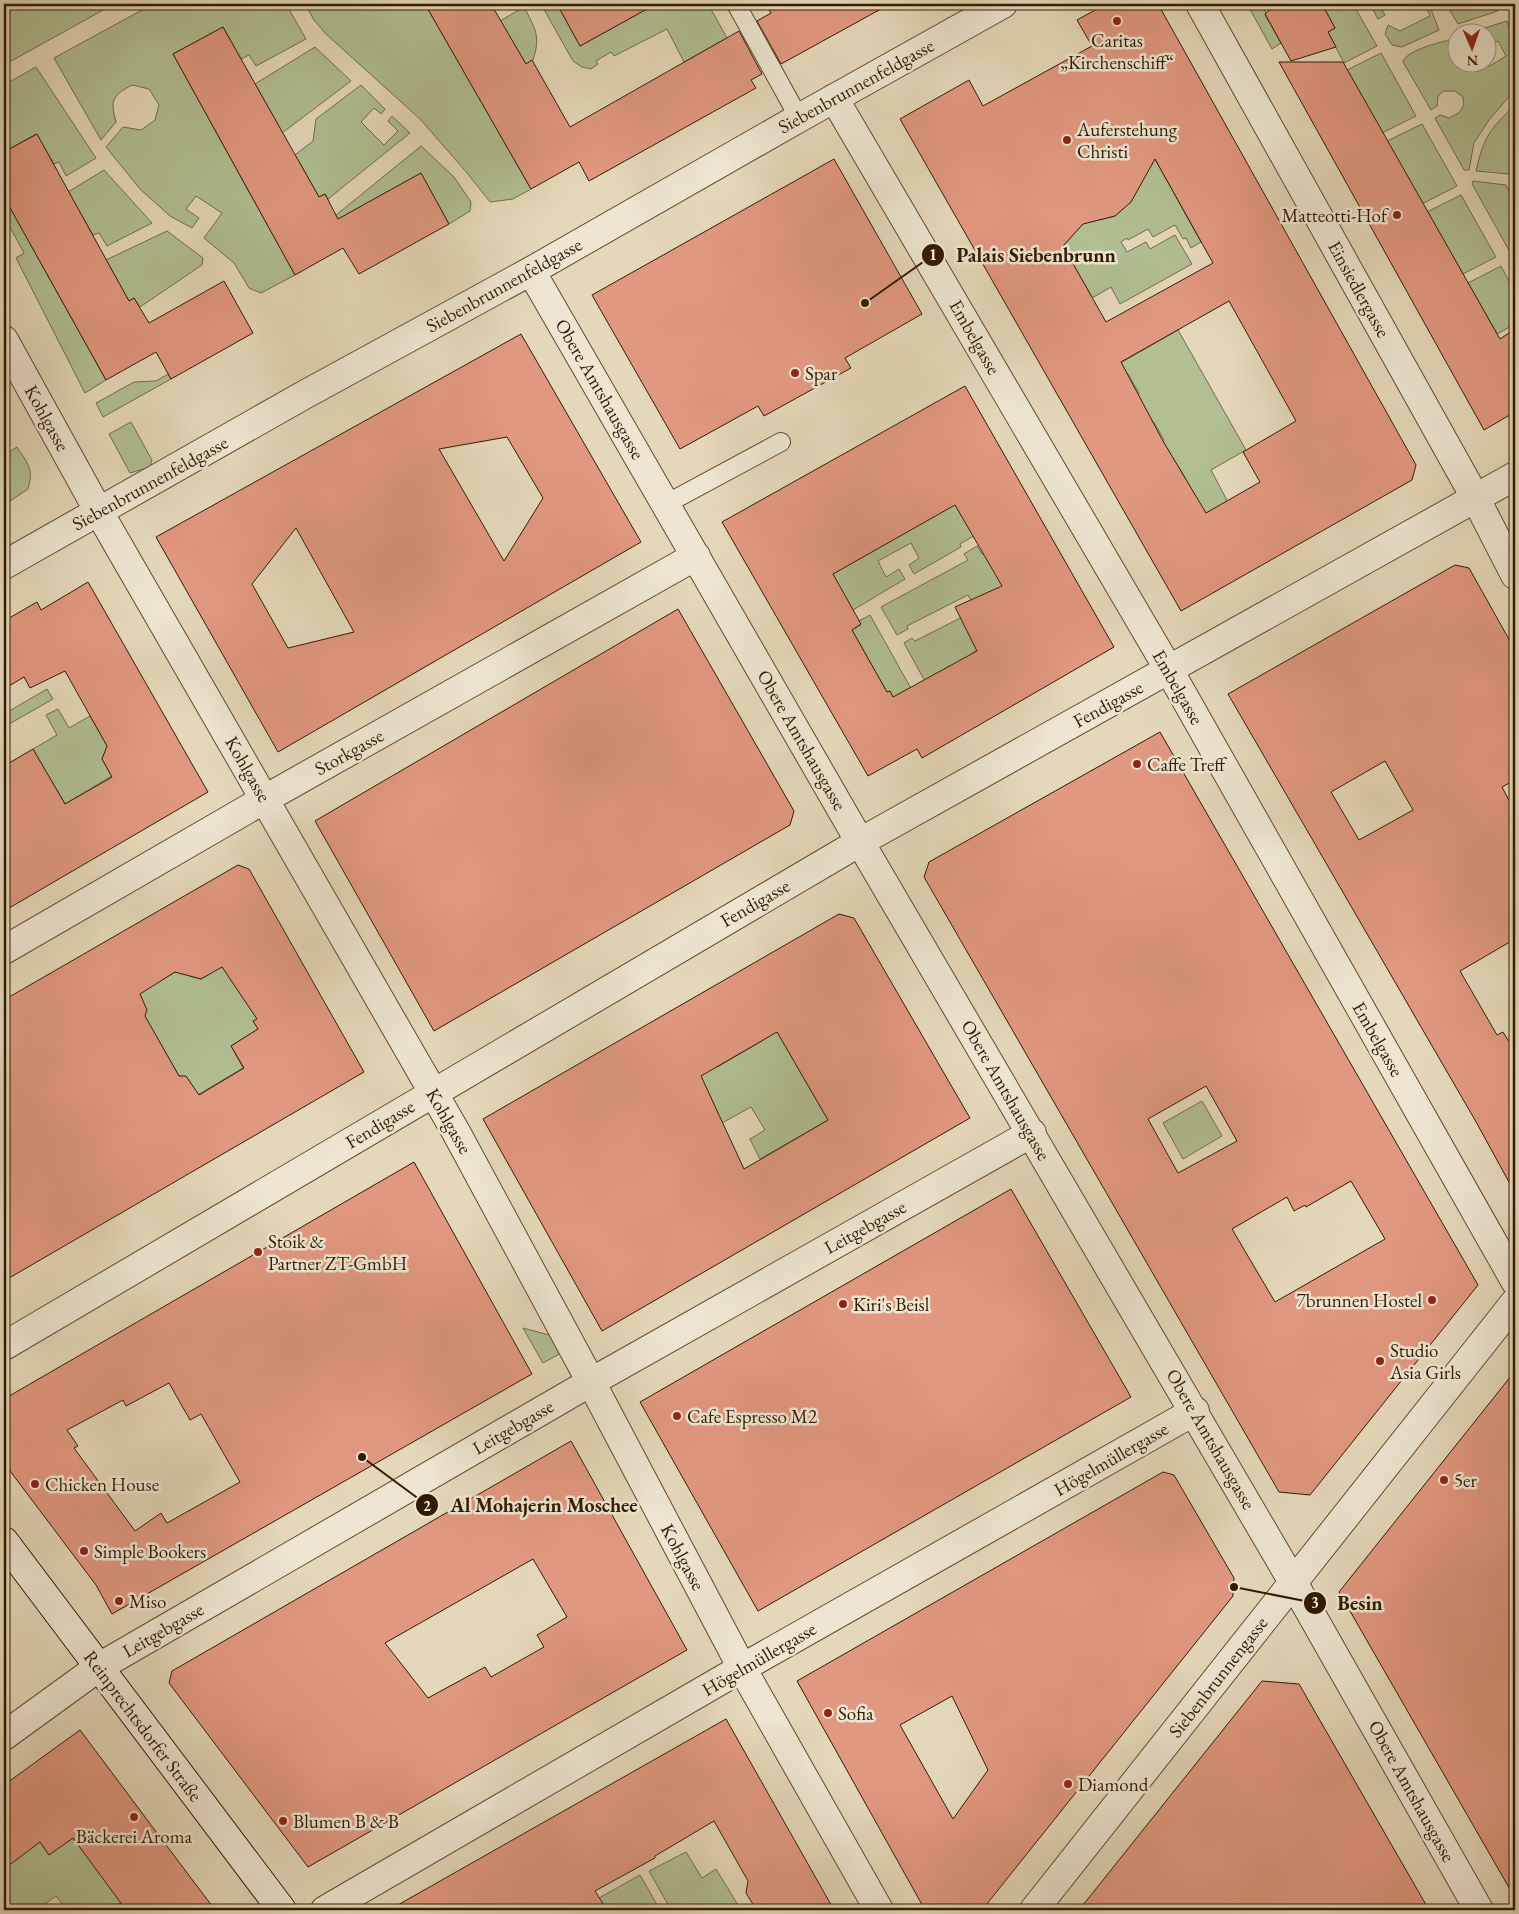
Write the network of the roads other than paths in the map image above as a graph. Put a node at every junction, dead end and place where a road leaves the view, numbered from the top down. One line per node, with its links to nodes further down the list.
1 (736, 4): 5 (lane)
2 (1003, 4): 4 (street, Siebenbrunnenfeldgasse)
3 (1200, 4): 10 (street, Einsiedlergasse)
4 (834, 98): 5 (street, Siebenbrunnenfeldgasse); 16 (street, Embelgasse)
5 (799, 118): 6 (street, Siebenbrunnenfeldgasse)
6 (531, 271): 11 (street, Obere Amtshausgasse); 12 (street, Siebenbrunnenfeldgasse)
7 (4, 340): 12 (street, Kohlgasse)
8 (781, 442): 11 (lane)
9 (1515, 476): 10 (street, Fendigasse)
10 (1476, 499): 15 (street, Einsiedlergasse); 16 (street, Fendigasse)
11 (666, 504): 13 (street, Obere Amtshausgasse)
12 (99, 512): 14 (street, Siebenbrunnenfeldgasse); 17 (street, Kohlgasse)
13 (696, 556): 17 (street, Storkgasse); 18 (street, Obere Amtshausgasse)
14 (4, 565)
15 (1515, 575)
16 (1169, 670): 18 (street, Fendigasse); 22 (street, Embelgasse)
17 (265, 799): 19 (street, Storkgasse); 20 (street, Kohlgasse)
18 (860, 842): 20 (street, Fendigasse); 21 (street, Obere Amtshausgasse)
19 (4, 950)
20 (432, 1093): 24 (street, Fendigasse); 25 (street, Kohlgasse)
21 (1032, 1133): 25 (street, Leitgebgasse); 26 (street, Obere Amtshausgasse)
22 (1515, 1281)
23 (1515, 1302): 28 (street, Siebenbrunnengasse)
24 (4, 1346)
25 (591, 1382): 29 (street, Leitgebgasse); 30 (street, Kohlgasse)
26 (1195, 1411): 28 (street, Obere Amtshausgasse); 30 (street, Högelmüllergasse)
27 (4, 1541): 29 (street, Reinprechtsdorfer Straße)
28 (1293, 1582): 35 (street, Siebenbrunnengasse); 36 (street, Obere Amtshausgasse)
29 (99, 1667): 31 (street, Leitgebgasse); 32 (street, Reinprechtsdorfer Straße)
30 (742, 1668): 33 (street, Högelmüllergasse); 34 (street, Kohlgasse)
31 (4, 1736)
32 (282, 1910)
33 (325, 1910)
34 (879, 1910)
35 (1034, 1910)
36 (1479, 1910)

